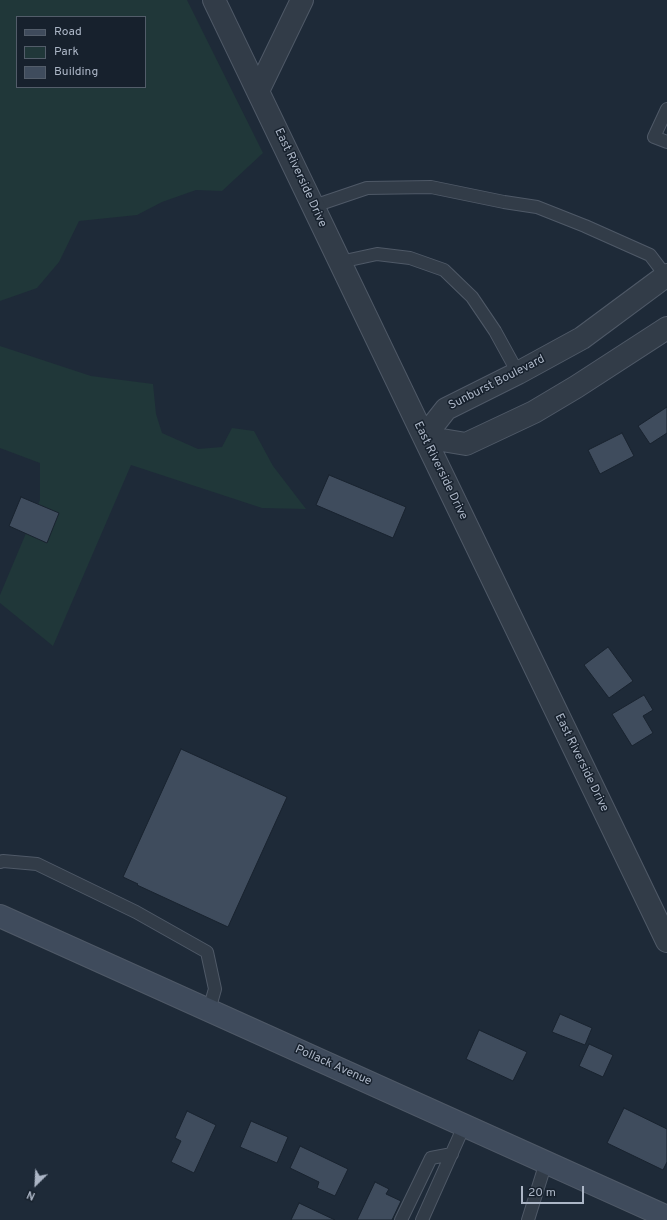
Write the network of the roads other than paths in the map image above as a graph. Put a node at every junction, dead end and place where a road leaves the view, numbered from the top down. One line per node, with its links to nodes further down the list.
1 (214, 0): 3 (street, East Riverside Drive)
2 (302, 0): 3 (street)
3 (258, 91): 6 (street, East Riverside Drive)
4 (667, 109): 5 (lane)
5 (667, 142)
6 (314, 206): 7 (street, East Riverside Drive); 8 (lane)
7 (340, 262): 10 (lane); 11 (street, East Riverside Drive)
8 (666, 276): 10 (street, Sunburst Boulevard)
9 (667, 328): 11 (street)
10 (518, 373): 11 (street, Sunburst Boulevard)
11 (424, 437): 14 (street, East Riverside Drive)
12 (0, 862): 15 (lane)
13 (0, 916): 15 (street, Pollack Avenue)
14 (667, 941)
15 (209, 1010): 16 (street, Pollack Avenue)
16 (464, 1126): 17 (lane); 18 (street, Pollack Avenue)
17 (452, 1154): 20 (lane); 21 (lane)
18 (546, 1162): 19 (street, Pollack Avenue); 22 (lane)
19 (667, 1217)
20 (401, 1220)
21 (422, 1220)
22 (528, 1220)

